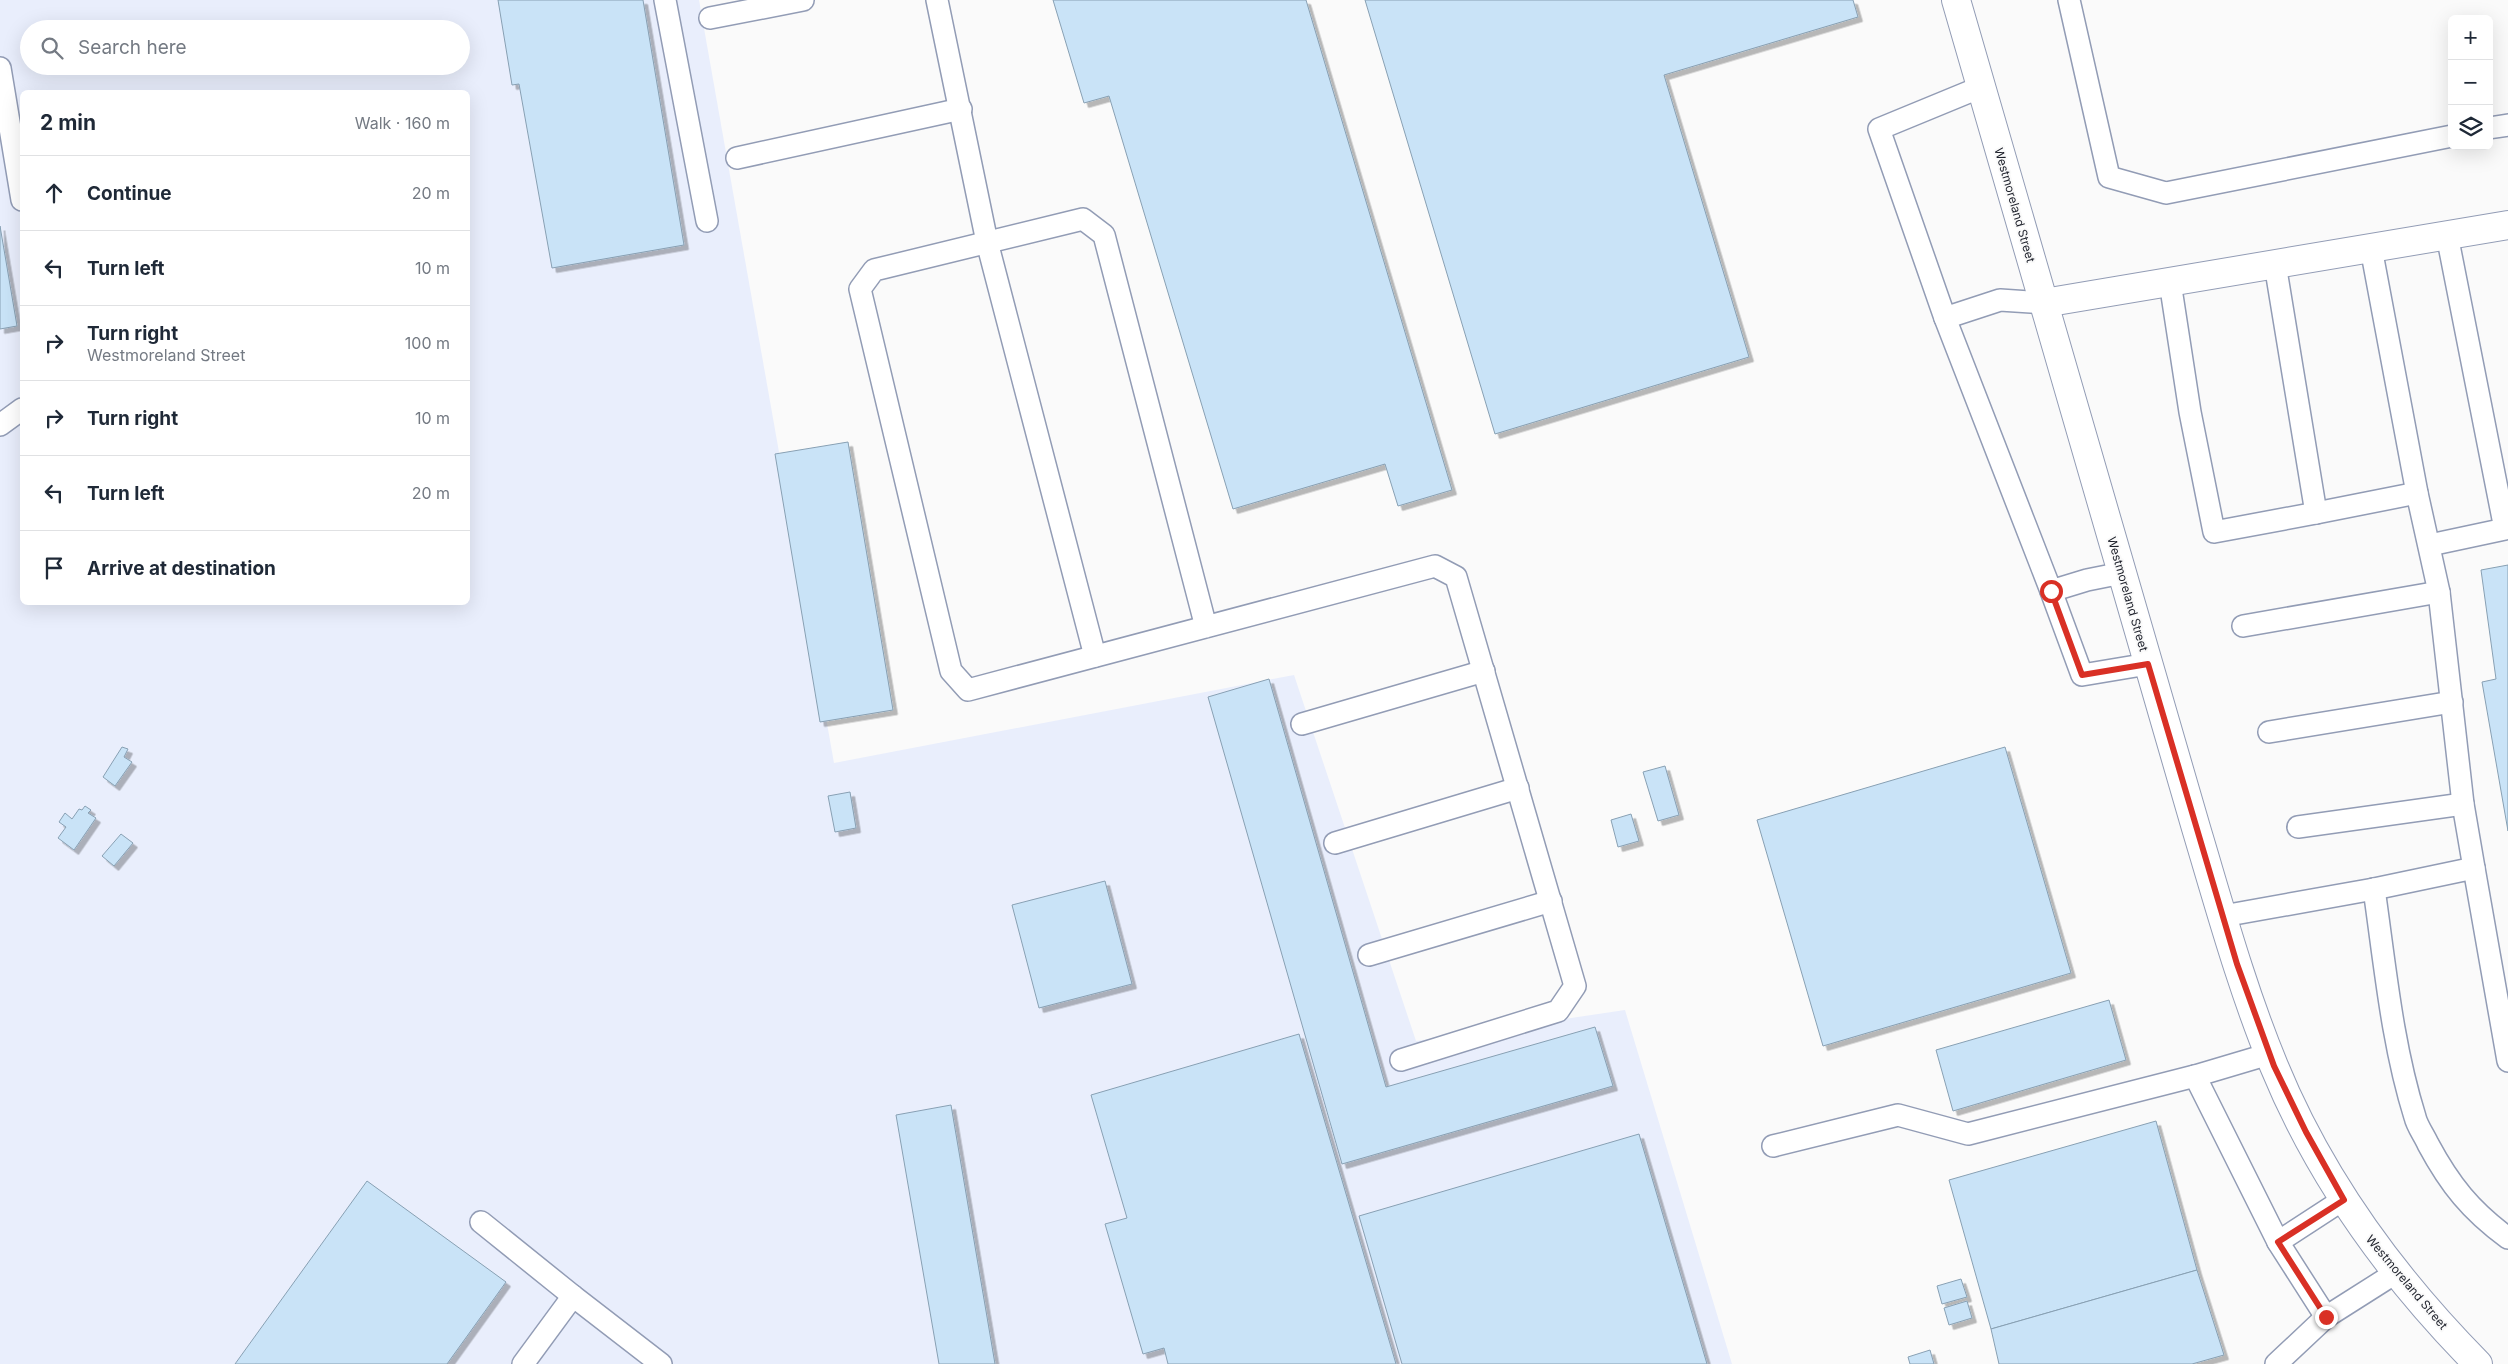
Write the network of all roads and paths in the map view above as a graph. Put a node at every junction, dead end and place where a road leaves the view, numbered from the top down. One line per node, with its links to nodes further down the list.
1 (666, 0): 15 (lane)
2 (803, 0): 6 (lane)
3 (937, 0): 9 (lane)
4 (1956, 0): 8 (street, Westmoreland Street)
5 (2069, 0): 12 (lane)
6 (710, 18)
7 (0, 68): 14 (lane)
8 (1981, 87): 22 (street, Westmoreland Street); 23 (lane)
9 (961, 109): 13 (lane); 18 (lane)
10 (2508, 125): 11 (lane)
11 (2493, 127)
12 (2448, 137)
13 (736, 158)
14 (20, 188)
15 (707, 221)
16 (2508, 224): 17 (street)
17 (2448, 235): 19 (street); 28 (lane)
18 (987, 242): 33 (lane); 34 (lane); 34 (lane)
19 (2371, 248): 20 (street); 26 (lane)
20 (2275, 264): 21 (street); 27 (lane)
21 (2170, 282): 22 (street); 27 (lane)
22 (2044, 303): 23 (lane); 29 (street, Westmoreland Street)
23 (1945, 318): 30 (lane)
24 (20, 410): 25 (lane)
25 (0, 425)
26 (2417, 493): 27 (lane); 28 (lane)
27 (2316, 513)
28 (2430, 546): 31 (lane)
29 (2122, 573): 30 (lane); 35 (street, Westmoreland Street)
30 (2051, 591): 35 (lane)
31 (2439, 592): 32 (lane); 37 (lane)
32 (2243, 626)
33 (1206, 627): 34 (lane); 36 (lane)
34 (1095, 656)
35 (2148, 664): 47 (street, Westmoreland Street)
36 (1484, 671): 38 (lane); 40 (lane)
37 (2452, 702): 39 (lane); 41 (lane)
38 (1302, 724)
39 (2269, 732)
40 (1518, 788): 43 (lane); 46 (lane)
41 (2463, 804): 42 (lane); 44 (lane)
42 (2298, 827)
43 (1336, 843)
44 (2474, 868): 45 (lane); 51 (lane)
45 (2374, 889): 47 (lane); 56 (lane)
46 (1551, 901): 48 (lane); 50 (lane)
47 (2223, 916): 49 (street, Westmoreland Street)
48 (1369, 955)
49 (2269, 1054): 52 (lane); 54 (street, Westmoreland Street)
50 (1402, 1060)
51 (2508, 1061)
52 (2195, 1076): 53 (lane); 57 (lane)
53 (1773, 1146)
54 (2344, 1200): 57 (lane); 58 (street, Westmoreland Street)
55 (481, 1222): 59 (lane)
56 (2508, 1238)
57 (2278, 1242): 60 (lane)
58 (2396, 1272): 60 (lane); 64 (street, Westmoreland Street)
59 (573, 1296): 61 (lane); 62 (lane)
60 (2326, 1317): 63 (lane)
61 (523, 1364)
62 (661, 1364)
63 (2276, 1364)
64 (2478, 1364)

